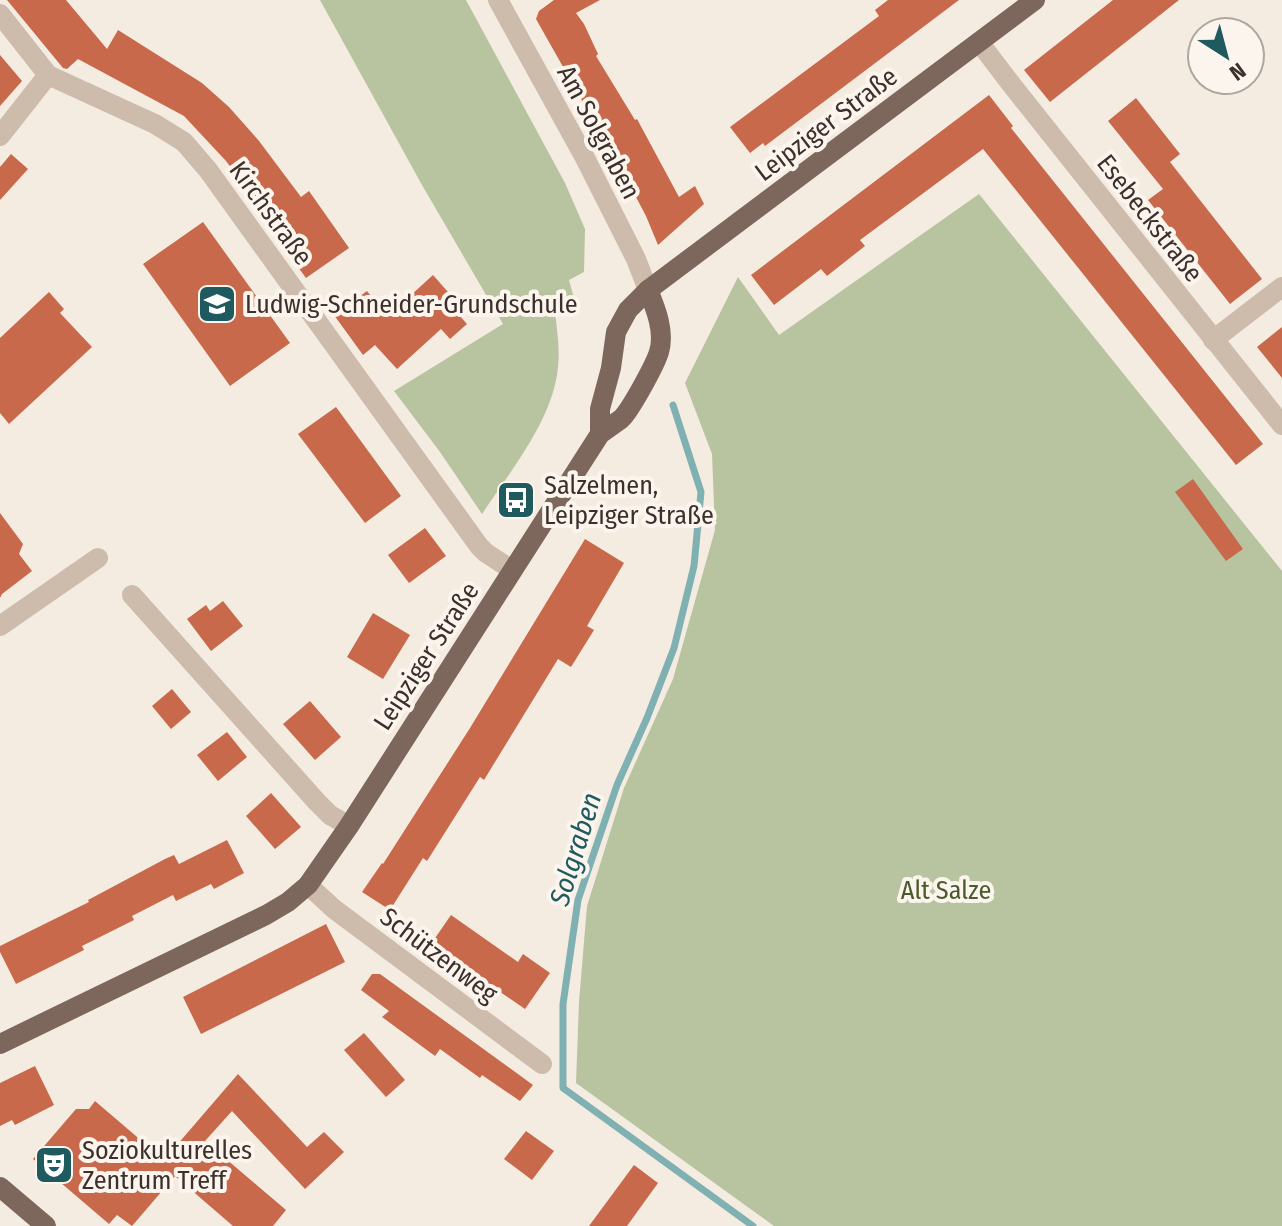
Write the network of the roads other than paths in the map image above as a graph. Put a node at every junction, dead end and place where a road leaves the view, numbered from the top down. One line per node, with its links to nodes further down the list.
1 (1035, 0): 4 (main road, Leipziger Straße)
2 (506, 3): 8 (street, Am Solgraben)
3 (0, 14): 5 (street, Kirchstraße)
4 (979, 42): 8 (main road, Leipziger Straße); 9 (street, Esebeckstraße)
5 (48, 75): 6 (street); 13 (street, Kirchstraße)
6 (0, 136)
7 (1282, 287): 9 (street)
8 (648, 290): 11 (main road, Leipziger Straße); 11 (main road, Leipziger Straße)
9 (1213, 340): 10 (street, Esebeckstraße)
10 (1282, 425)
11 (600, 434): 13 (main road, Leipziger Straße)
12 (98, 558): 15 (street)
13 (512, 570): 16 (main road, Leipziger Straße)
14 (132, 595): 16 (street)
15 (0, 626)
16 (349, 826): 17 (main road, Leipziger Straße)
17 (308, 885): 18 (main road, Leipziger Straße); 19 (street, Schützenweg)
18 (0, 1044)
19 (542, 1064)
20 (0, 1187): 21 (main road)
21 (46, 1226)

